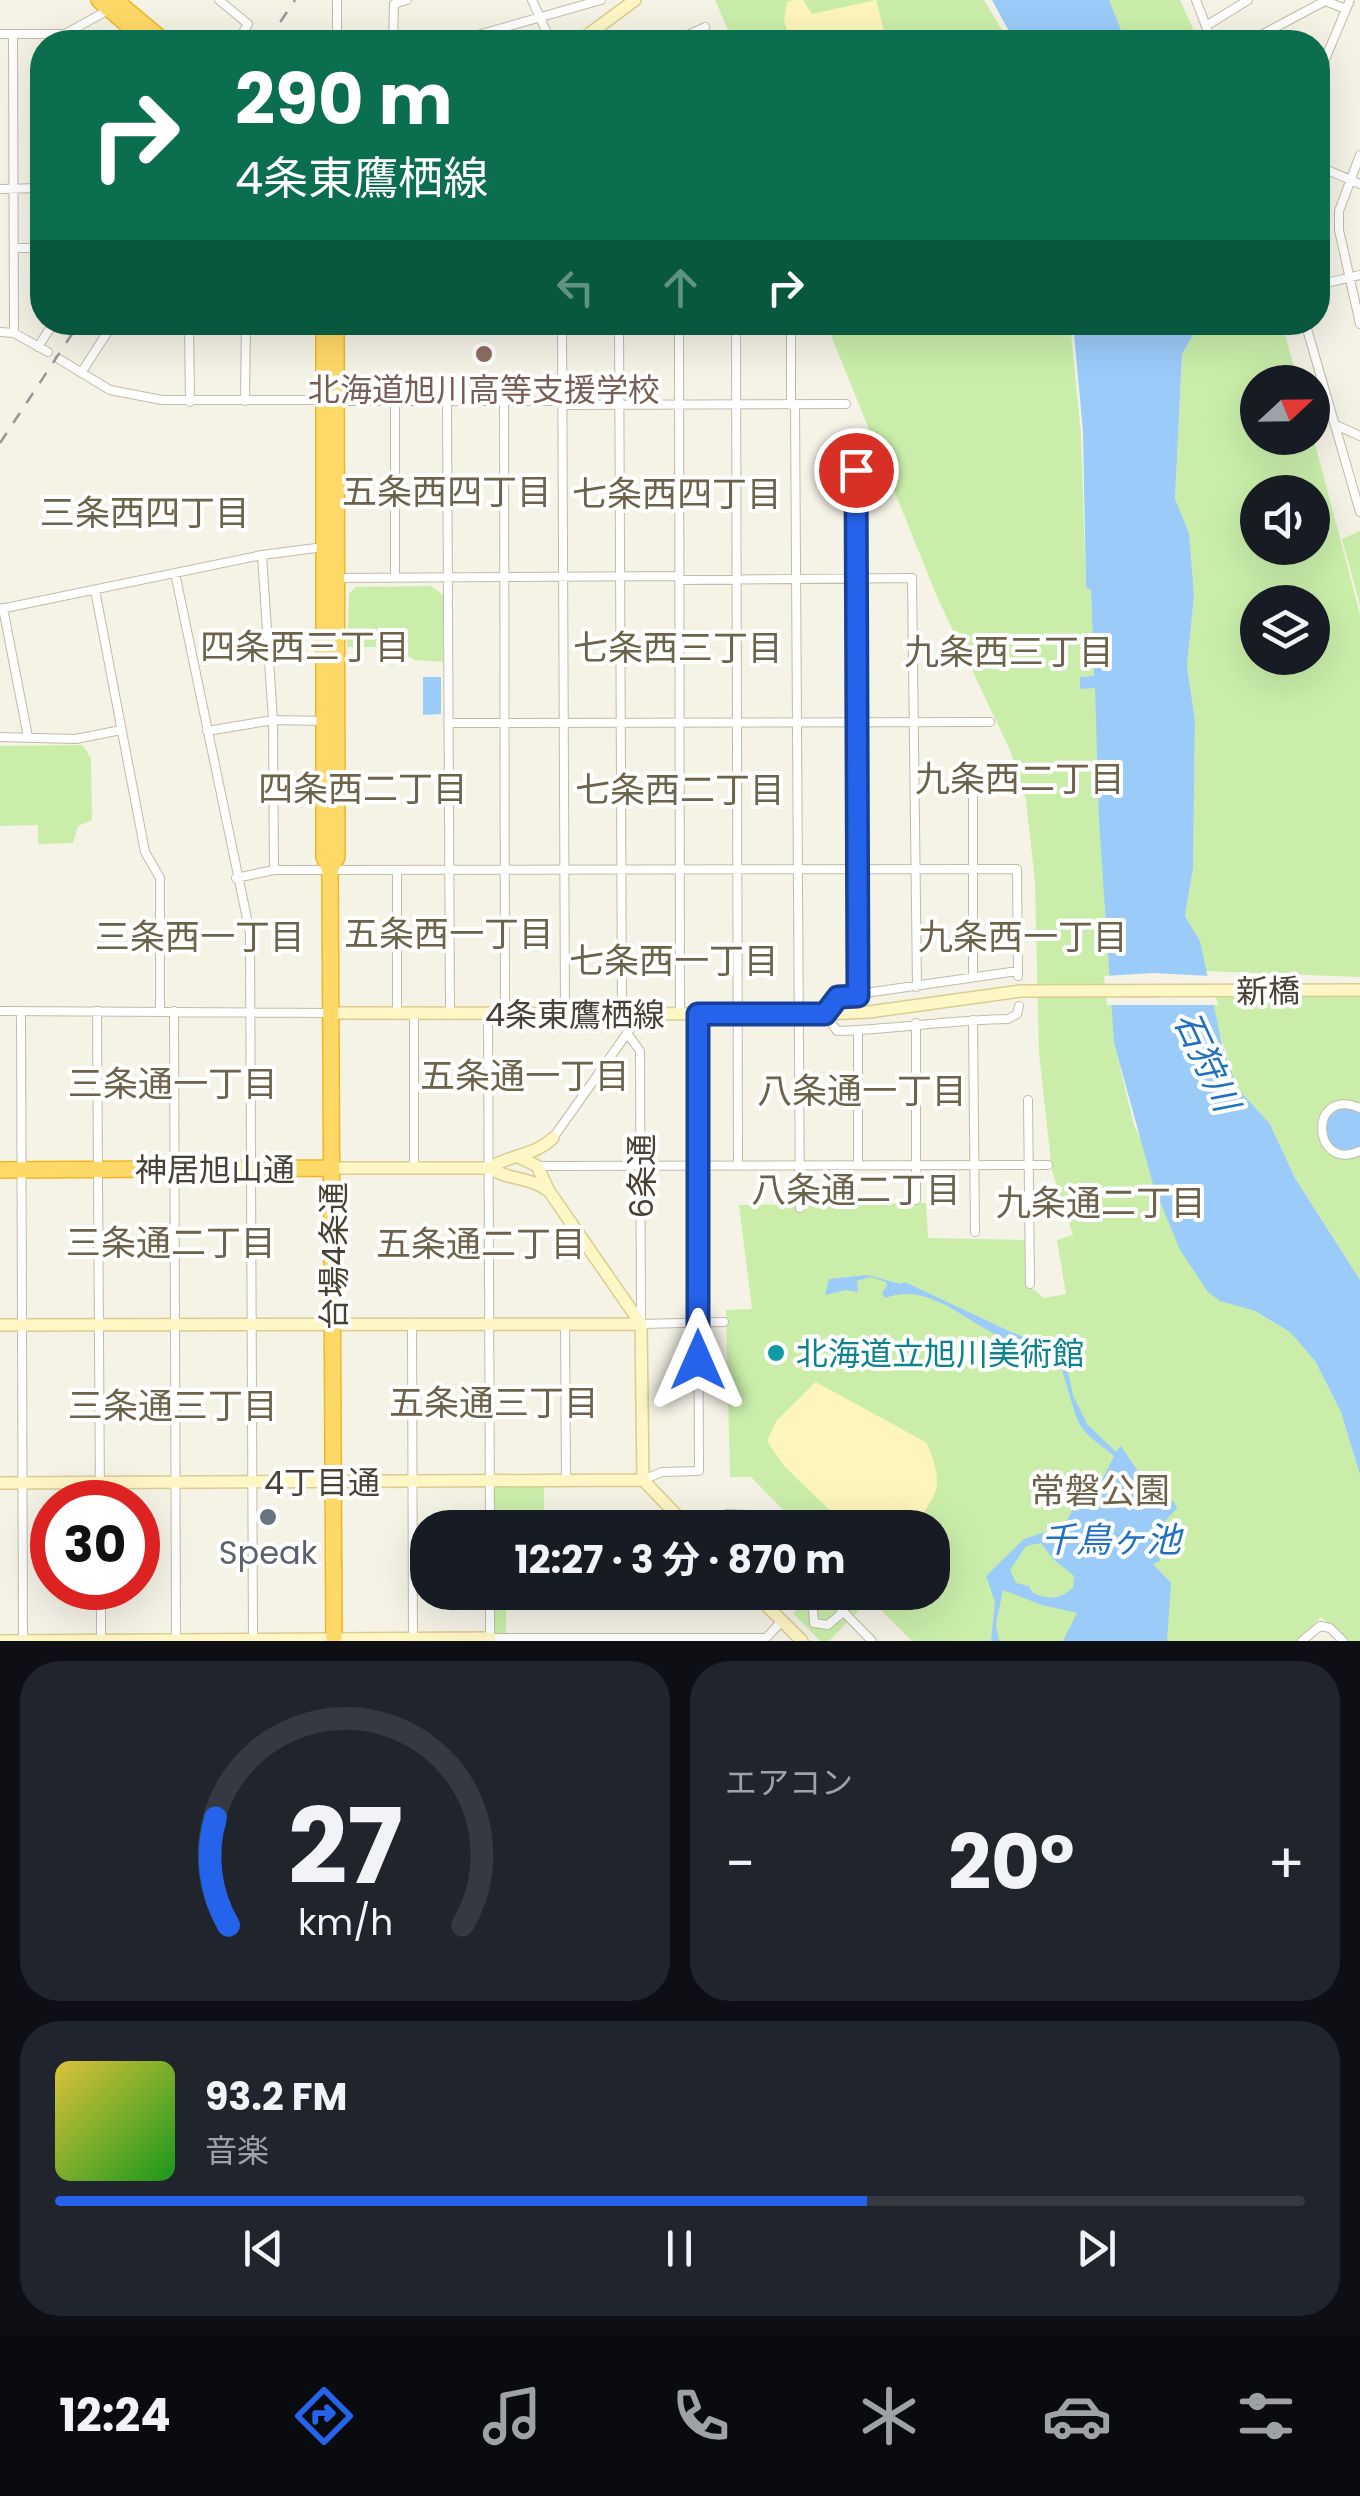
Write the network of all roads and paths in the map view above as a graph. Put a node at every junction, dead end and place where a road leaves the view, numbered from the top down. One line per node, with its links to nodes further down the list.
1 (218, 0): 18 (street)
2 (337, 0): 19 (street)
3 (406, 0): 20 (street)
4 (532, 0): 11 (street)
5 (599, 0): 11 (street); 12 (street)
6 (636, 0): 12 (street)
7 (1196, 0): 13 (street)
8 (1248, 0): 13 (street)
9 (113, 2): 15 (street); 16 (highway); 17 (highway)
10 (1348, 5): 26 (street); 30 (street)
11 (539, 18): 21 (street); 22 (street)
12 (604, 22): 23 (street)
13 (1206, 26): 25 (street)
14 (705, 27): 24 (street)
15 (76, 30)
16 (136, 30)
17 (149, 30)
18 (244, 30)
19 (336, 30)
20 (393, 30)
21 (496, 30)
22 (545, 30)
23 (594, 30)
24 (699, 30)
25 (1208, 30)
26 (1271, 30)
27 (0, 34): 28 (street)
28 (13, 34): 29 (street); 37 (street)
29 (30, 35)
30 (1330, 48)
31 (1360, 155): 33 (street)
32 (1330, 171): 33 (street)
33 (1349, 180): 34 (street); 41 (street)
34 (1360, 184)
35 (30, 188): 37 (street)
36 (0, 189): 37 (street)
37 (13, 189): 38 (street)
38 (15, 248): 39 (street); 45 (street)
39 (30, 248)
40 (1360, 275): 41 (street)
41 (1348, 277): 42 (street); 43 (street)
42 (1330, 282)
43 (1360, 324)
44 (0, 332): 45 (street)
45 (14, 332): 58 (street)
46 (45, 335): 58 (street)
47 (106, 335): 61 (street)
48 (190, 335): 67 (street)
49 (246, 335): 62 (street)
50 (325, 335): 63 (highway, 台場4条通)
51 (335, 335): 63 (highway, 台場4条通)
52 (562, 335): 68 (street)
53 (619, 335): 70 (street)
54 (679, 335): 71 (street)
55 (736, 335): 72 (street)
56 (791, 335): 73 (street)
57 (1309, 335): 74 (street)
58 (38, 346): 59 (street)
59 (48, 352)
60 (59, 359): 61 (street)
61 (81, 373): 67 (street)
62 (245, 401): 63 (street); 67 (street)
63 (329, 401): 64 (street); 78 (highway, 台場4条通)
64 (394, 401): 65 (street); 83 (street)
65 (448, 401): 66 (street); 81 (street)
66 (504, 401): 68 (street); 82 (street)
67 (190, 402)
68 (562, 403): 70 (street); 84 (street)
69 (846, 404): 73 (street)
70 (620, 405): 71 (street); 85 (street)
71 (679, 405): 72 (street); 87 (street)
72 (736, 405): 73 (street); 88 (street)
73 (793, 405): 90 (street)
74 (1336, 426): 76 (street); 77 (street)
75 (856, 434): 89 (street)
76 (1360, 436)
77 (1360, 512)
78 (330, 547): 79 (street); 86 (highway, 台場4条通)
79 (262, 554): 80 (street); 93 (street)
80 (175, 573): 91 (street); 106 (street)
81 (448, 576): 82 (street); 83 (street); 97 (street)
82 (505, 576): 84 (street); 98 (street)
83 (395, 577): 86 (street)
84 (563, 577): 85 (street); 99 (street)
85 (620, 577): 87 (street); 100 (street)
86 (330, 578): 94 (highway, 台場4条通)
87 (679, 578): 88 (street); 101 (street)
88 (737, 578): 90 (street); 102 (street)
89 (856, 578): 90 (street); 95 (street); 104 (street)
90 (796, 579): 103 (street)
91 (95, 590): 92 (street); 105 (street)
92 (2, 609): 108 (street)
93 (273, 720): 94 (street); 106 (street); 115 (street)
94 (330, 721): 116 (highway, 台場4条通)
95 (913, 722): 96 (street); 104 (street); 113 (street)
96 (990, 722)
97 (448, 723): 98 (street); 118 (street)
98 (504, 723): 99 (street); 119 (street)
99 (563, 723): 100 (street); 120 (street)
100 (621, 723): 101 (street); 121 (street)
101 (680, 723): 102 (street); 122 (street)
102 (737, 723): 103 (street); 110 (street)
103 (797, 723): 104 (street); 111 (street)
104 (857, 723): 112 (street)
105 (121, 730): 108 (street); 134 (street)
106 (207, 731): 123 (street)
107 (0, 737): 108 (street)
108 (28, 737)
109 (973, 770): 114 (street)
110 (738, 869): 111 (street); 122 (street); 147 (street)
111 (797, 869): 112 (street); 148 (street)
112 (858, 869): 113 (street); 128 (street)
113 (916, 869): 114 (street); 125 (street)
114 (974, 869): 124 (street); 124 (street)
115 (274, 870): 116 (street); 123 (street)
116 (330, 870): 117 (street); 136 (highway, 台場4条通)
117 (397, 870): 118 (street); 137 (street)
118 (448, 870): 119 (street); 139 (street)
119 (505, 870): 120 (street); 141 (street)
120 (564, 870): 121 (street); 142 (street)
121 (622, 870): 122 (street); 143 (street)
122 (680, 870): 145 (street)
123 (236, 878): 130 (street)
124 (973, 975): 125 (street)
125 (916, 987): 128 (street)
126 (1360, 990): 127 (street, 新橋)
127 (1056, 991): 149 (street, 4条東鷹栖線)
128 (858, 996): 149 (street)
129 (1018, 1010): 150 (street)
130 (250, 1011): 135 (street); 136 (street); 172 (street)
131 (0, 1012): 132 (street)
132 (21, 1012): 133 (street); 174 (street)
133 (98, 1012): 134 (street); 175 (street)
134 (160, 1012): 135 (street)
135 (174, 1012): 176 (street)
136 (332, 1013): 137 (street, 4条東鷹栖線); 169 (highway, 台場4条通)
137 (397, 1014): 138 (street, 4条東鷹栖線)
138 (414, 1014): 139 (street, 4条東鷹栖線); 170 (street)
139 (450, 1014): 140 (street, 4条東鷹栖線)
140 (488, 1014): 141 (street, 4条東鷹栖線); 171 (street)
141 (505, 1014): 142 (street, 4条東鷹栖線)
142 (564, 1014): 143 (street, 4条東鷹栖線)
143 (622, 1014): 144 (street, 4条東鷹栖線)
144 (640, 1014): 145 (street, 4条東鷹栖線); 153 (street)
145 (680, 1014): 146 (street, 4条東鷹栖線)
146 (698, 1014): 147 (street, 4条東鷹栖線); 165 (street)
147 (738, 1014): 148 (street, 4条東鷹栖線); 166 (street)
148 (798, 1014): 149 (street, 4条東鷹栖線); 159 (street)
149 (825, 1014): 152 (street)
150 (973, 1020): 151 (street); 167 (street)
151 (916, 1024): 152 (street); 161 (street)
152 (858, 1031): 160 (street)
153 (627, 1033): 156 (street); 164 (street, 6条通)
154 (1028, 1100): 168 (street)
155 (1360, 1108): 157 (street)
156 (553, 1138): 158 (street, 神居旭山通); 163 (street)
157 (1360, 1150)
158 (519, 1157): 163 (street); 171 (street, 神居旭山通)
159 (799, 1165): 160 (street); 166 (street); 180 (street)
160 (858, 1165): 161 (street)
161 (916, 1165): 167 (street); 179 (street)
162 (1048, 1165): 168 (street)
163 (538, 1166): 164 (street); 177 (street); 178 (street)
164 (641, 1166): 165 (street); 188 (street, 6条通)
165 (697, 1166): 166 (street); 184 (street)
166 (738, 1166)
167 (974, 1166): 168 (street); 181 (street)
168 (1031, 1166): 182 (street)
169 (332, 1168): 170 (street, 神居旭山通); 172 (highway, 神居旭山通); 192 (highway, 台場4条通)
170 (414, 1168): 171 (street, 神居旭山通)
171 (489, 1168): 177 (street, 神居旭山通); 186 (street)
172 (251, 1169): 176 (highway, 神居旭山通); 185 (street)
173 (0, 1170): 174 (highway, 神居旭山通)
174 (22, 1170): 175 (highway, 神居旭山通); 189 (street)
175 (98, 1170): 176 (highway, 神居旭山通); 190 (street)
176 (175, 1170): 191 (street)
177 (520, 1178): 178 (street, 神居旭山通)
178 (549, 1191): 188 (street)
179 (916, 1200)
180 (800, 1208)
181 (975, 1232)
182 (1030, 1284)
183 (724, 1322): 184 (street)
184 (698, 1323): 188 (street); 196 (street)
185 (252, 1324): 191 (street); 192 (street); 202 (street)
186 (488, 1324): 187 (street); 193 (street); 198 (street)
187 (565, 1324): 188 (street); 199 (street)
188 (641, 1324): 196 (street)
189 (22, 1325): 190 (street); 194 (street); 205 (street)
190 (99, 1325): 191 (street); 195 (street)
191 (175, 1325): 201 (street)
192 (333, 1325): 193 (street); 203 (highway, 台場4条通)
193 (412, 1325): 197 (street)
194 (0, 1326)
195 (100, 1480)
196 (643, 1480): 199 (street, 4丁目通); 208 (street)
197 (413, 1481): 198 (street, 4丁目通); 203 (street, 4丁目通); 220 (street)
198 (490, 1481): 199 (street, 4丁目通); 207 (street)
199 (566, 1481)
200 (160, 1482): 201 (street, 4丁目通)
201 (176, 1482): 202 (street, 4丁目通); 217 (street)
202 (252, 1482): 203 (street, 4丁目通); 218 (street)
203 (334, 1482): 219 (highway, 台場4条通)
204 (0, 1483): 205 (street, 4丁目通)
205 (23, 1483): 206 (street, 4丁目通); 224 (street)
206 (30, 1483)
207 (490, 1510)
208 (672, 1510)
209 (101, 1610): 225 (street)
210 (490, 1610): 221 (street)
211 (770, 1610): 214 (street)
212 (812, 1610): 215 (street)
213 (843, 1612): 215 (street); 226 (street)
214 (782, 1622): 216 (street); 222 (street)
215 (814, 1624): 222 (street)
216 (568, 1639): 221 (street)
217 (176, 1640): 218 (street); 225 (street)
218 (253, 1640): 219 (street)
219 (334, 1640): 220 (street)
220 (413, 1640): 221 (street)
221 (490, 1640)
222 (800, 1640)
223 (0, 1641): 224 (street)
224 (24, 1641): 225 (street)
225 (101, 1641)
226 (872, 1641)
227 (1302, 1641): 228 (street)
228 (1343, 1641)

